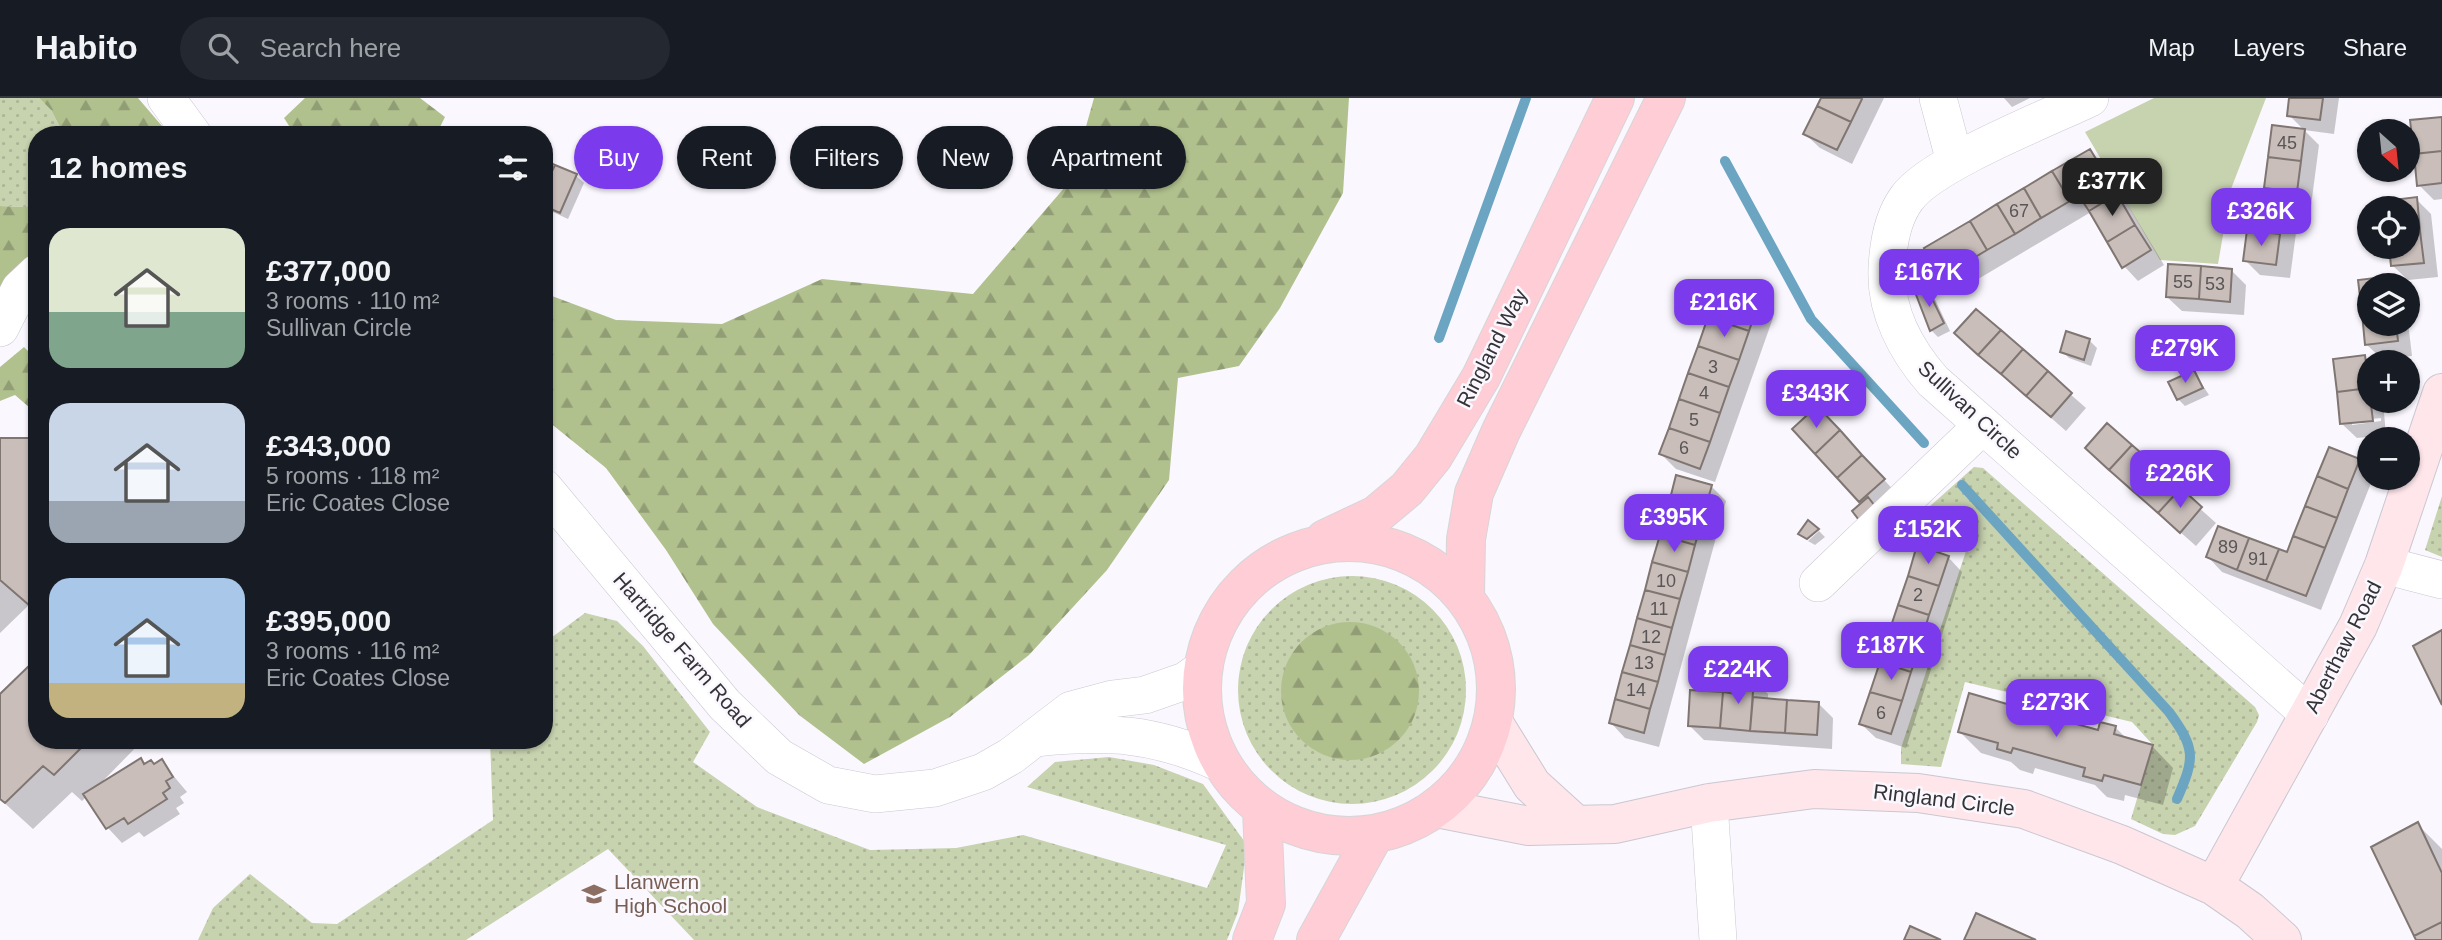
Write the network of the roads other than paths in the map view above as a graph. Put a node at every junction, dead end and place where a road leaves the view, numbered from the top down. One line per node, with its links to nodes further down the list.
1 (166, 98): 6 (street)
2 (1615, 98): 13 (main road, Ringland Way)
3 (1666, 98): 17 (main road, Ringland Way)
4 (1938, 98): 7 (street)
5 (2090, 98): 7 (street, Sullivan Circle)
6 (182, 126)
7 (1955, 162): 11 (street, Sullivan Circle)
8 (28, 281): 9 (street)
9 (0, 328)
10 (2442, 393): 14 (street, Aberthaw Road)
11 (1983, 425): 16 (street); 19 (street, Sullivan Circle)
12 (553, 499): 21 (street, Hartridge Farm Road)
13 (1310, 546): 17 (main road, Ringland Way); 18 (main road, Ringland Way)
14 (2384, 565): 15 (street); 19 (street, Aberthaw Road)
15 (2442, 580)
16 (1818, 583)
17 (1465, 596): 20 (main road, Ringland Way)
18 (1202, 669): 21 (street, Hartridge Farm Road); 22 (main road, Ringland Way)
19 (2310, 715): 28 (street, Aberthaw Road)
20 (1493, 722): 24 (main road, Ringland Way); 26 (street)
21 (1035, 738): 22 (street, Hartridge Farm Road)
22 (1220, 764): 25 (main road, Ringland Way)
23 (1709, 803): 26 (street, Ringland Circle); 28 (street, Ringland Circle); 31 (street)
24 (1437, 808): 26 (street, Ringland Circle); 27 (main road, Ringland Way)
25 (1262, 810): 27 (main road, Ringland Way); 29 (main road)
26 (1576, 825)
27 (1374, 835): 30 (main road)
28 (2214, 886): 32 (street, Ringland Circle)
29 (1252, 940)
30 (1316, 940)
31 (1718, 940)
32 (2282, 940)

